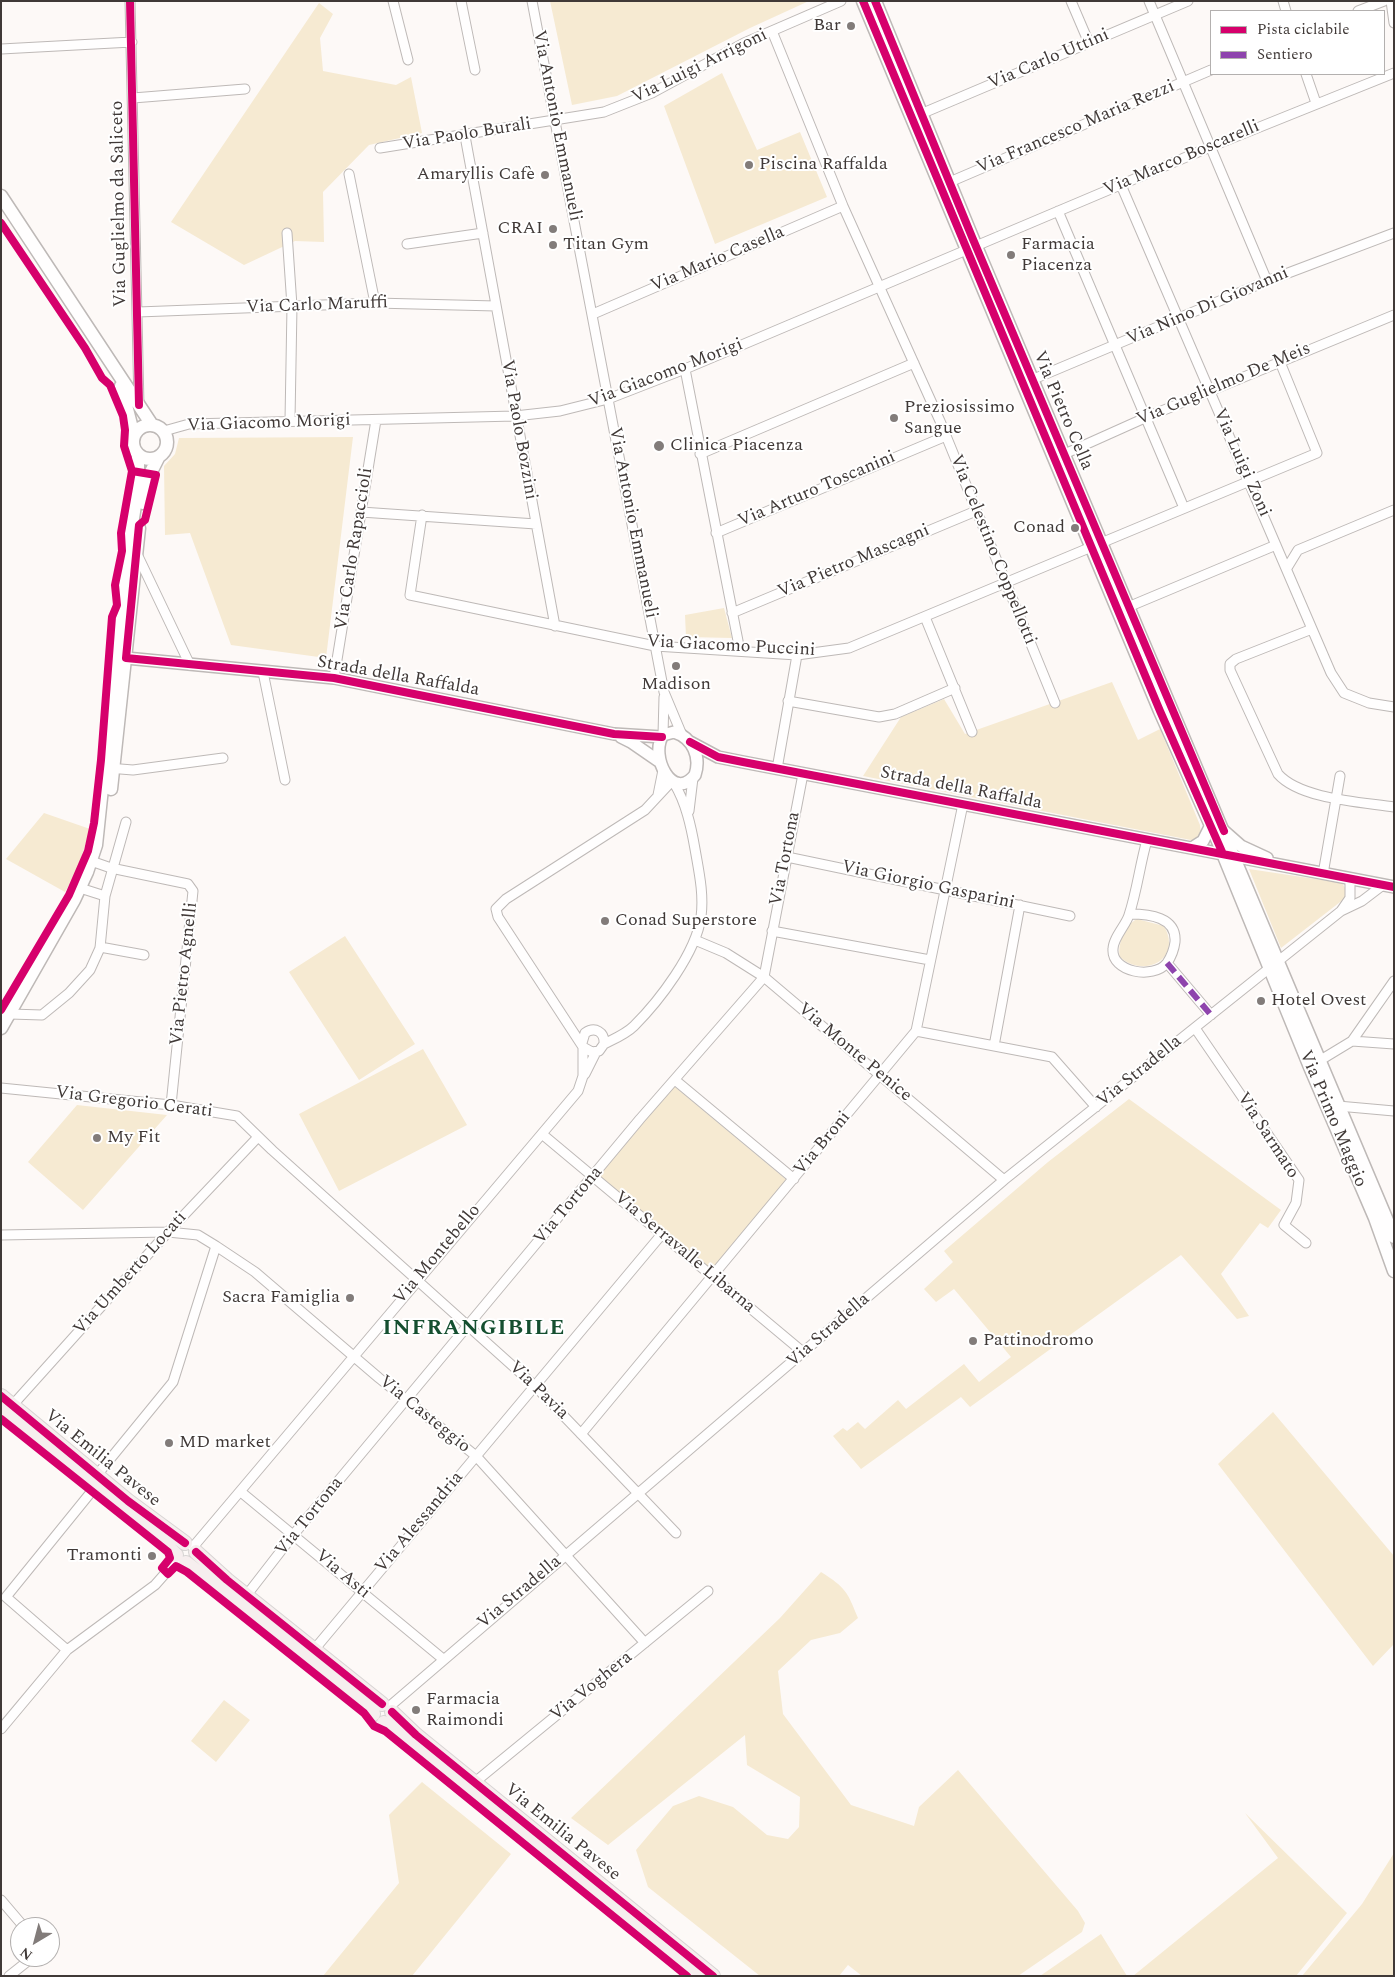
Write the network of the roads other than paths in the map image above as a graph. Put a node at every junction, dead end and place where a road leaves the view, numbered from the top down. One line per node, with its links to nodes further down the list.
1 (130, 1): 17 (street, Via Guglielmo da Saliceto)
2 (393, 1): 20 (street)
3 (461, 1): 21 (street)
4 (532, 1): 30 (street, Via Antonio Emmanueli)
5 (841, 1): 16 (street, Via Luigi Arrigoni)
6 (863, 1): 29 (main road, Via Pietro Cella)
7 (875, 1): 29 (main road, Via Pietro Cella)
8 (1071, 1): 18 (street)
9 (1149, 1): 14 (street)
10 (1188, 1): 14 (street, Via Carlo Uttini)
11 (1384, 1): 13 (street)
12 (1391, 1): 15 (street)
13 (1361, 10)
14 (1155, 15): 18 (street, Via Carlo Uttini); 25 (street)
15 (1394, 23)
16 (772, 31): 30 (street, Via Luigi Arrigoni); 38 (street, Via Celestino Coppellotti)
17 (132, 42): 19 (street); 27 (street, Via Guglielmo da Saliceto)
18 (1089, 43): 29 (street, Via Carlo Uttini)
19 (1, 49)
20 (408, 60)
21 (475, 70)
22 (1210, 70): 25 (street, Via Francesco Maria Rezzi)
23 (1394, 73): 28 (street, Via Marco Boscarelli)
24 (1306, 75): 28 (street)
25 (1183, 82): 32 (street); 35 (street, Via Francesco Maria Rezzi)
26 (245, 89): 27 (street)
27 (134, 98): 50 (street, Via Guglielmo da Saliceto)
28 (1316, 104): 32 (street, Via Marco Boscarelli)
29 (917, 116): 35 (main road, Via Pietro Cella)
30 (554, 121): 31 (street, Via Paolo Burali); 51 (street, Via Antonio Emmanueli)
31 (465, 136): 33 (street, Via Paolo Burali); 41 (street, Via Paolo Bozzini)
32 (1210, 147): 36 (street, Via Marco Boscarelli); 45 (street)
33 (380, 148)
34 (349, 174): 47 (street)
35 (945, 184): 44 (main road, Via Pietro Cella)
36 (1121, 185): 39 (street, Via Marco Boscarelli); 53 (street, Via Luigi Zoni)
37 (1, 196): 57 (main road)
38 (843, 206): 46 (street, Via Celestino Coppellotti); 51 (street, Via Mario Casella)
39 (1058, 211): 44 (street, Via Marco Boscarelli); 54 (street)
40 (287, 233): 48 (street)
41 (482, 233): 43 (street); 49 (street, Via Paolo Bozzini)
42 (1394, 233): 45 (street, Via Nino Di Giovanni)
43 (407, 244)
44 (972, 248): 46 (street, Via Giacomo Morigi); 59 (main road, Via Pietro Cella)
45 (1267, 282): 53 (street, Via Nino Di Giovanni)
46 (880, 287): 56 (street, Via Celestino Coppellotti); 58 (street, Via Giacomo Morigi)
47 (376, 303): 48 (street, Via Carlo Maruffi); 49 (street, Via Carlo Maruffi)
48 (292, 306): 50 (street, Via Carlo Maruffi); 65 (street)
49 (496, 306): 63 (street, Via Paolo Bozzini)
50 (138, 312): 62 (street, Via Guglielmo da Saliceto)
51 (593, 314): 61 (street, Via Antonio Emmanueli)
52 (1394, 315): 55 (street, Via Guglielmo De Meis)
53 (1179, 319): 54 (street, Via Nino Di Giovanni); 60 (street, Via Luigi Zoni)
54 (1116, 346): 59 (street, Via Nino Di Giovanni); 64 (street)
55 (1280, 362): 60 (street, Via Guglielmo De Meis); 75 (street, Via Giacomo Puccini)
56 (914, 363): 70 (street, Via Celestino Coppellotti); 72 (street)
57 (113, 365): 62 (main road); 69 (main road)
58 (685, 369): 61 (street, Via Giacomo Morigi); 72 (street)
59 (1028, 382): 73 (main road, Via Pietro Cella)
60 (1209, 391): 64 (street, Via Guglielmo De Meis); 75 (street, Via Luigi Zoni)
61 (608, 399): 63 (street, Via Giacomo Morigi); 94 (street, Via Antonio Emmanueli)
62 (139, 405): 67 (main road)
63 (515, 416): 66 (street, Via Giacomo Morigi); 81 (street, Via Paolo Bozzini)
64 (1147, 417): 73 (street, Via Guglielmo De Meis); 76 (street)
65 (290, 420): 66 (street, Via Giacomo Morigi); 68 (street, Via Giacomo Morigi)
66 (376, 420): 79 (street, Via Carlo Rapaccioli)
67 (152, 425): 68 (main road); 69 (main road)
68 (164, 431): 74 (main road)
69 (134, 436): 71 (main road)
70 (946, 436): 78 (street, Via Celestino Coppellotti); 82 (street, Via Arturo Toscanini)
71 (138, 454): 74 (main road); 86 (main road)
72 (700, 454): 82 (street)
73 (1059, 456): 84 (main road, Via Pietro Cella)
74 (158, 458): 85 (main road)
75 (1249, 481): 76 (street, Via Giacomo Puccini); 83 (street, Via Luigi Zoni)
76 (1184, 508): 84 (street, Via Giacomo Puccini)
77 (1394, 510): 87 (street)
78 (976, 511): 88 (street, Via Celestino Coppellotti); 90 (street, Via Pietro Mascagni)
79 (361, 512): 80 (street); 100 (street, Via Carlo Rapaccioli)
80 (422, 515): 81 (street); 92 (street, Via Giacomo Puccini)
81 (536, 524): 92 (street, Via Paolo Bozzini)
82 (716, 532): 90 (street)
83 (1276, 545): 87 (street, Via Luigi Zoni); 89 (street)
84 (1096, 546): 88 (street, Via Giacomo Puccini); 89 (main road, Via Pietro Cella); 126 (main road, Via Pietro Cella)
85 (137, 554): 97 (main road); 98 (street)
86 (126, 562): 97 (main road); 113 (main road)
87 (1287, 568): 93 (street, Via Luigi Zoni)
88 (1006, 583): 91 (street, Via Giacomo Puccini); 104 (street, Via Celestino Coppellotti)
89 (1128, 607): 127 (main road, Via Pietro Cella)
90 (732, 613): 95 (street)
91 (925, 617): 96 (street, Via Giacomo Puccini); 101 (street)
92 (555, 626): 94 (street, Via Giacomo Puccini)
93 (1312, 629): 105 (street, Via Luigi Zoni); 121 (street)
94 (655, 646): 95 (street, Via Giacomo Puccini); 102 (street, Via Antonio Emmanueli)
95 (740, 651): 96 (street, Via Giacomo Puccini)
96 (797, 655): 103 (street)
97 (126, 658): 98 (street, Strada della Raffalda); 113 (main road)
98 (190, 665): 99 (street, Strada della Raffalda)
99 (263, 672): 100 (street, Strada della Raffalda); 118 (street)
100 (334, 678): 107 (street, Strada della Raffalda)
101 (955, 688): 103 (street); 106 (street)
102 (664, 692): 108 (street, Via Antonio Emmanueli); 109 (street, Via Antonio Emmanueli)
103 (788, 701): 114 (street)
104 (1055, 703)
105 (1394, 707)
106 (972, 732)
107 (614, 734): 108 (street, Strada della Raffalda); 112 (street, Strada della Raffalda)
108 (662, 736): 109 (street, Strada della Raffalda); 112 (street)
109 (686, 739): 110 (street, Strada della Raffalda); 115 (street)
110 (718, 757): 114 (street, Strada della Raffalda); 115 (street)
111 (223, 758): 113 (street)
112 (661, 766): 119 (street, Strada della Raffalda); 120 (street)
113 (109, 768): 132 (main road)
114 (777, 769): 116 (street, Strada della Raffalda)
115 (695, 772): 119 (street); 124 (street)
116 (803, 774): 122 (street, Strada della Raffalda); 131 (street, Via Tortona)
117 (1340, 776): 121 (street)
118 (285, 780)
119 (673, 782): 120 (street); 124 (street)
120 (658, 795): 156 (street)
121 (1337, 797): 123 (street); 135 (street)
122 (963, 804): 128 (street, Strada della Raffalda); 139 (street, Via Broni)
123 (1394, 807)
124 (689, 821): 146 (street)
125 (126, 822): 134 (street)
126 (1211, 825): 129 (street); 130 (main road, Via Pietro Cella)
127 (1224, 832): 130 (main road, Via Pietro Cella); 133 (street)
128 (1147, 840): 129 (street, Strada della Raffalda); 143 (street)
129 (1192, 848): 130 (street, Strada della Raffalda)
130 (1228, 855): 133 (street, Strada della Raffalda); 151 (main road, Via Pietro Cella)
131 (786, 857): 139 (street, Via Giorgio Gasparini); 145 (street, Via Tortona)
132 (94, 862): 134 (street, Via Pietro Agnelli); 138 (main road)
133 (1285, 866): 135 (street)
134 (112, 868): 140 (street); 174 (street, Via Pietro Agnelli)
135 (1323, 874): 136 (street)
136 (1350, 879): 137 (street); 142 (street)
137 (1389, 886): 142 (street, Via Stradella)
138 (80, 888): 140 (street); 154 (main road)
139 (945, 890): 141 (street, Via Giorgio Gasparini); 149 (street, Via Broni)
140 (105, 896): 147 (street)
141 (1020, 905): 144 (street, Via Giorgio Gasparini); 167 (street)
142 (1341, 911): 151 (street, Via Stradella)
143 (1130, 914): 150 (street); 150 (street)
144 (1070, 916)
145 (772, 931): 149 (street); 152 (street, Via Tortona)
146 (695, 940): 152 (street, Via Monte Penice); 162 (street)
147 (100, 947): 148 (street); 154 (street)
148 (144, 956)
149 (930, 960): 160 (street, Via Broni)
150 (1166, 963): 155 (street)
151 (1274, 965): 155 (street, Via Stradella); 169 (main road, Via Primo Maggio); 189 (main road, Via Primo Maggio)
152 (764, 977): 171 (street, Via Monte Penice); 172 (street, Via Tortona)
153 (1394, 981): 163 (street)
154 (10, 1014): 157 (main road)
155 (1211, 1015): 158 (street, Via Stradella)
156 (569, 1023): 159 (street); 166 (street)
157 (1, 1028)
158 (1195, 1028): 176 (street, Via Stradella); 187 (street, Via Sarmato)
159 (588, 1031): 161 (street); 166 (street)
160 (916, 1031): 167 (street); 171 (street, Via Broni)
161 (600, 1032): 162 (street); 164 (street)
162 (624, 1034): 164 (street)
163 (1352, 1041): 165 (street); 169 (street)
164 (604, 1044): 168 (street)
165 (1394, 1044)
166 (583, 1045): 168 (street); 170 (street, Via Montebello)
167 (994, 1046): 176 (street)
168 (596, 1052): 170 (street, Via Montebello)
169 (1320, 1061): 175 (main road, Via Primo Maggio)
170 (583, 1076): 178 (street, Via Montebello)
171 (881, 1076): 181 (street, Via Broni); 182 (street, Via Monte Penice)
172 (675, 1080): 180 (street, Via Tortona); 181 (street)
173 (1, 1088): 174 (street, Via Gregorio Cerati)
174 (171, 1105): 179 (street, Via Gregorio Cerati)
175 (1338, 1106): 177 (street, Via Primo Maggio); 186 (main road, Via Primo Maggio)
176 (1096, 1107): 182 (street, Via Stradella)
177 (1394, 1111)
178 (542, 1134): 180 (street, Via Serravalle Libarna); 191 (street, Via Montebello)
179 (258, 1137): 183 (street, Via Umberto Locati); 191 (street, Via Pavia)
180 (594, 1177): 184 (street, Via Serravalle Libarna); 192 (street, Via Tortona)
181 (794, 1179): 190 (street, Via Broni)
182 (1004, 1180): 193 (street, Via Stradella)
183 (168, 1232): 185 (street, Via Casteggio); 188 (street, Via Casteggio); 198 (street, Via Umberto Locati)
184 (662, 1234): 190 (street, Via Serravalle Libarna); 195 (street, Via Alessandria)
185 (1, 1235)
186 (1394, 1237)
187 (1306, 1243)
188 (216, 1246): 194 (street, Via Casteggio); 201 (street)
189 (1394, 1271)
190 (712, 1276): 193 (street, Via Serravalle Libarna); 199 (street, Via Broni)
191 (417, 1280): 192 (street, Via Pavia); 194 (street, Via Montebello)
192 (468, 1326): 195 (street, Via Pavia); 197 (street, Via Tortona)
193 (804, 1353): 203 (street, Via Stradella)
194 (353, 1356): 197 (street, Via Casteggio); 202 (street, Via Montebello)
195 (535, 1386): 199 (street, Via Pavia); 200 (street, Via Alessandria)
196 (1, 1396): 198 (main road, Via Emilia Pavese)
197 (407, 1401): 200 (street, Via Casteggio); 205 (street, Via Tortona)
198 (7, 1410): 201 (main road, Via Emilia Pavese)
199 (581, 1434): 203 (street, Via Pavia)
200 (476, 1456): 207 (street, Via Casteggio); 210 (street, Via Alessandria)
201 (96, 1481): 206 (main road, Via Emilia Pavese); 208 (main road, Via Emilia Pavese); 213 (street)
202 (240, 1492): 205 (street, Via Asti); 206 (street, Via Montebello)
203 (638, 1493): 204 (street, Via Pavia); 207 (street, Via Stradella)
204 (676, 1533)
205 (294, 1534): 210 (street, Via Asti); 211 (street, Via Tortona)
206 (191, 1547): 208 (main road); 211 (main road, Via Emilia Pavese)
207 (565, 1556): 212 (street, Via Casteggio); 215 (street, Via Stradella)
208 (180, 1559): 213 (street); 216 (main road, Via Emilia Pavese)
209 (708, 1591): 212 (street, Via Voghera)
210 (362, 1593): 214 (street, Via Alessandria); 215 (street, Via Asti)
211 (246, 1596): 214 (main road, Via Emilia Pavese)
212 (645, 1644): 218 (street, Via Voghera)
213 (66, 1650): 217 (street)
214 (314, 1651): 216 (main road, Via Emilia Pavese)
215 (443, 1659): 216 (street, Via Stradella)
216 (384, 1712): 218 (main road, Via Emilia Pavese); 223 (main road, Via Emilia Pavese)
217 (1, 1729)
218 (475, 1782): 224 (main road, Via Emilia Pavese)
219 (1, 1900): 220 (street)
220 (15, 1917)
221 (20, 1967): 222 (street)
222 (9, 1976)
223 (696, 1976)
224 (713, 1976)

